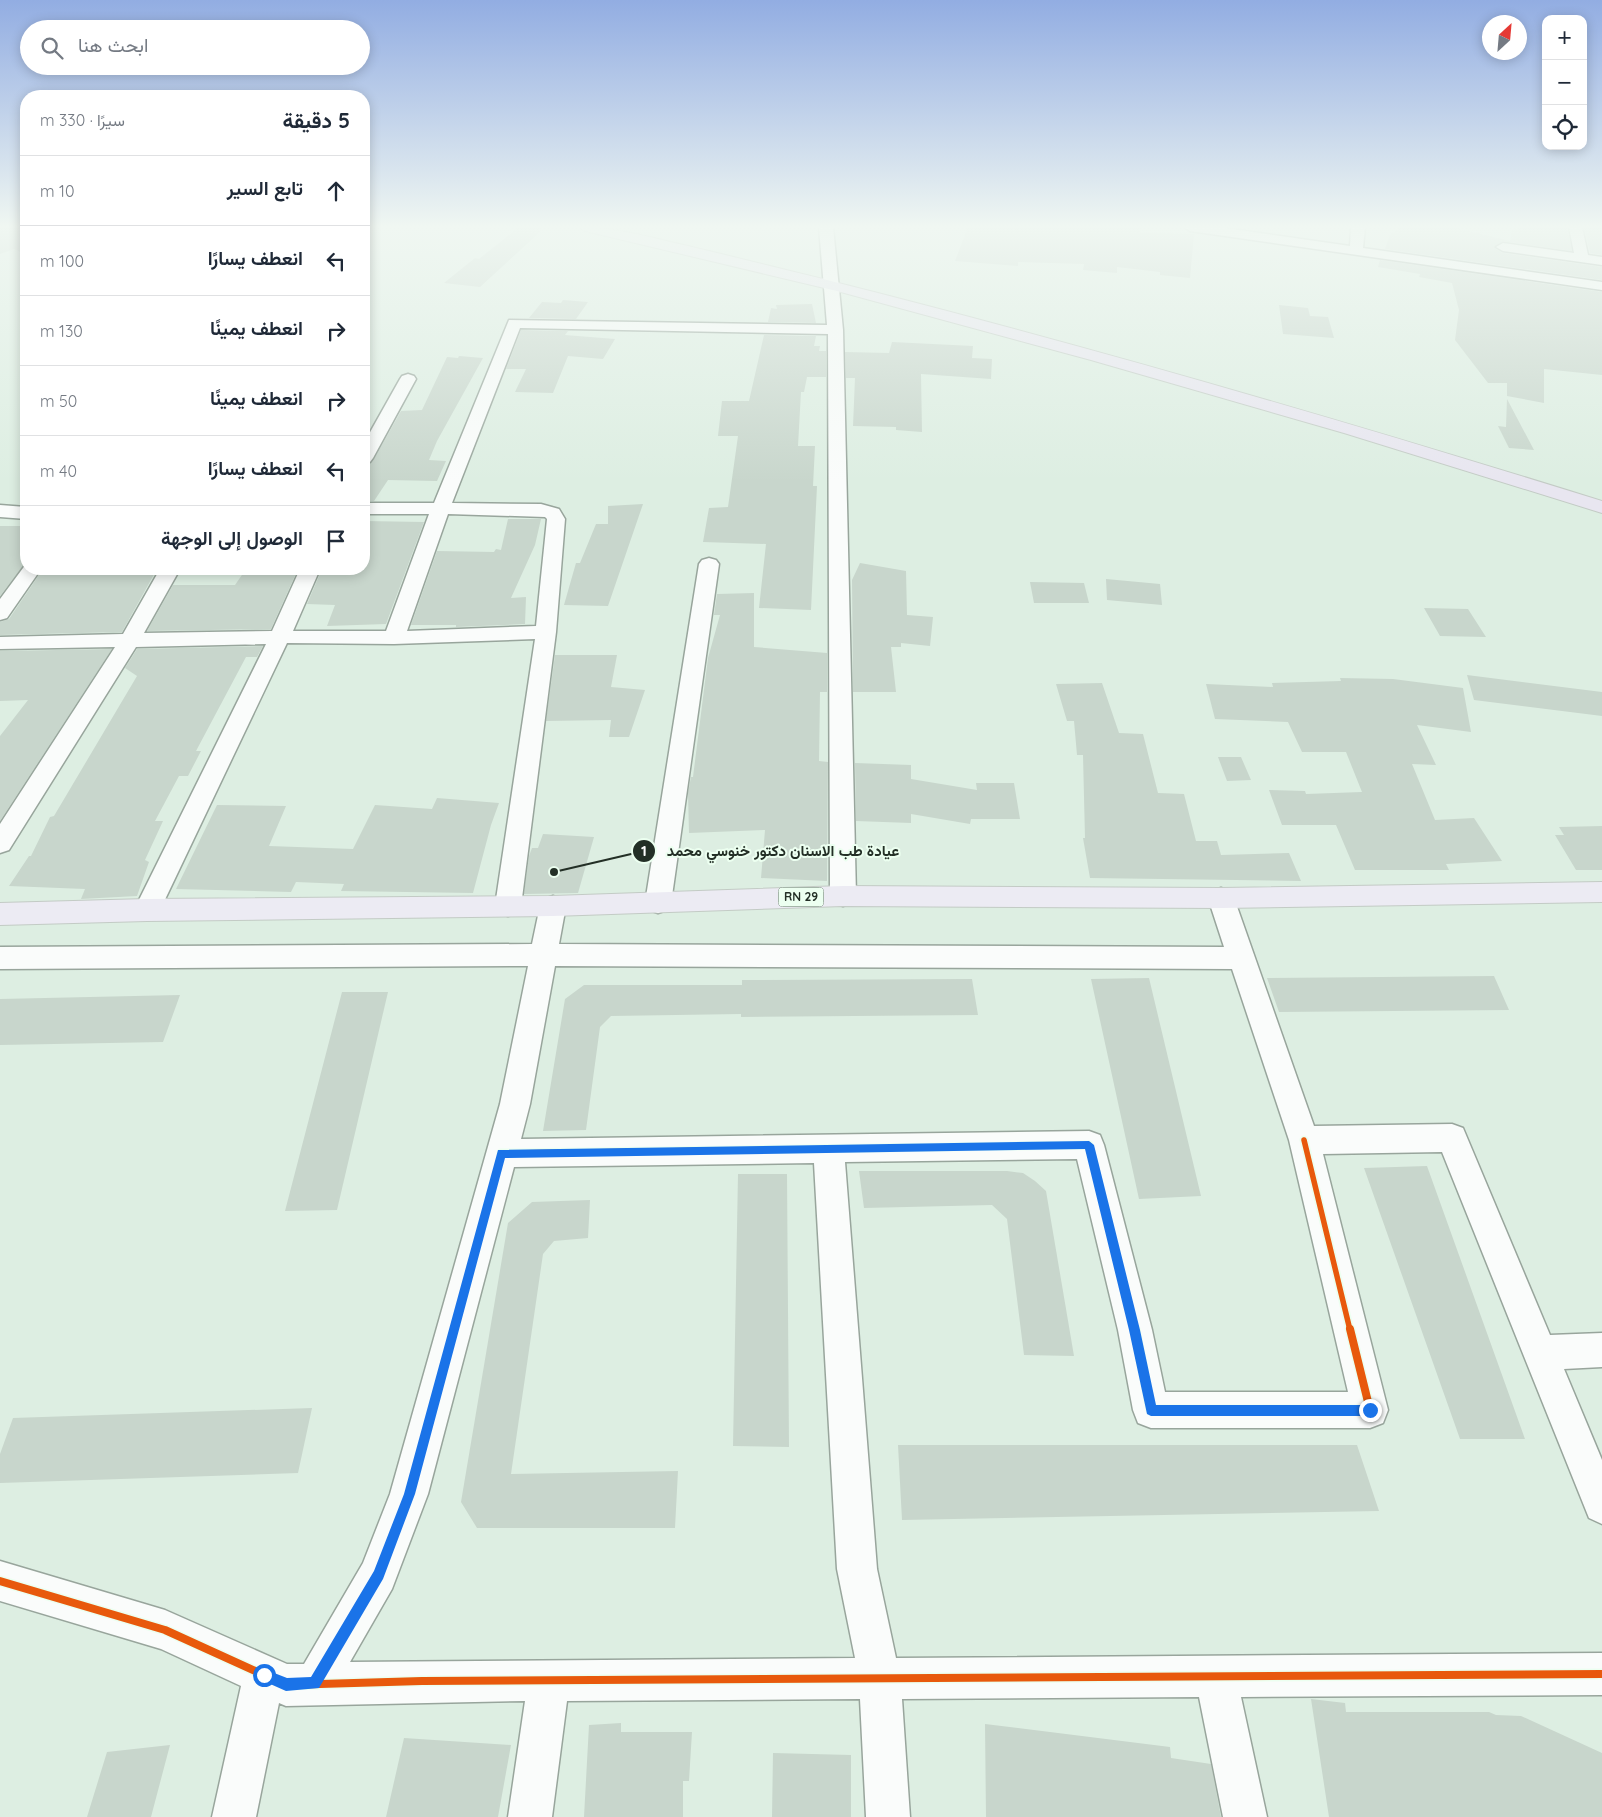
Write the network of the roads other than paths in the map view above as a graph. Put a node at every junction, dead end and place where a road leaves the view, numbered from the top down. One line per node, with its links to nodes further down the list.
1 (833, 312): 4 (street)
2 (941, 312): 8 (highway)
3 (963, 312): 7 (highway)
4 (834, 330): 10 (street); 25 (street)
5 (408, 379): 6 (street)
6 (370, 447)
7 (1602, 493)
8 (1602, 507)
9 (370, 508): 10 (street)
10 (441, 508): 18 (street); 20 (street)
11 (0, 512): 12 (street)
12 (20, 513)
13 (709, 564): 27 (street)
14 (27, 575): 17 (street)
15 (167, 575): 21 (street)
16 (307, 575): 19 (street)
17 (0, 614)
18 (546, 632): 20 (street); 28 (street)
19 (280, 637): 20 (street); 21 (street); 30 (street)
20 (394, 638)
21 (130, 640): 22 (street); 23 (street)
22 (0, 643)
23 (0, 844)
24 (1602, 892): 26 (main road, RN 29)
25 (843, 896): 26 (main road, RN 29); 27 (main road, RN 29)
26 (1221, 898): 34 (street)
27 (658, 903): 29 (main road, RN 29)
28 (508, 906): 29 (main road, RN 29); 30 (main road, RN 29)
29 (552, 906): 32 (street)
30 (147, 910): 31 (main road, RN 29)
31 (0, 914)
32 (543, 955): 33 (street); 34 (street); 37 (street)
33 (0, 958)
34 (1242, 958): 35 (street)
35 (1304, 1140): 36 (street); 39 (street)
36 (828, 1149): 37 (street); 45 (street)
37 (501, 1153): 47 (street)
38 (1602, 1350): 39 (street)
39 (1539, 1353): 40 (street)
40 (1602, 1505)
41 (0, 1581): 43 (street)
42 (1602, 1674): 44 (street)
43 (264, 1675): 47 (street); 48 (street)
44 (1216, 1677): 45 (street); 51 (street)
45 (880, 1678): 46 (street); 50 (street)
46 (549, 1680): 47 (street); 49 (street)
47 (314, 1684)
48 (234, 1817)
49 (530, 1817)
50 (888, 1817)
51 (1245, 1817)

